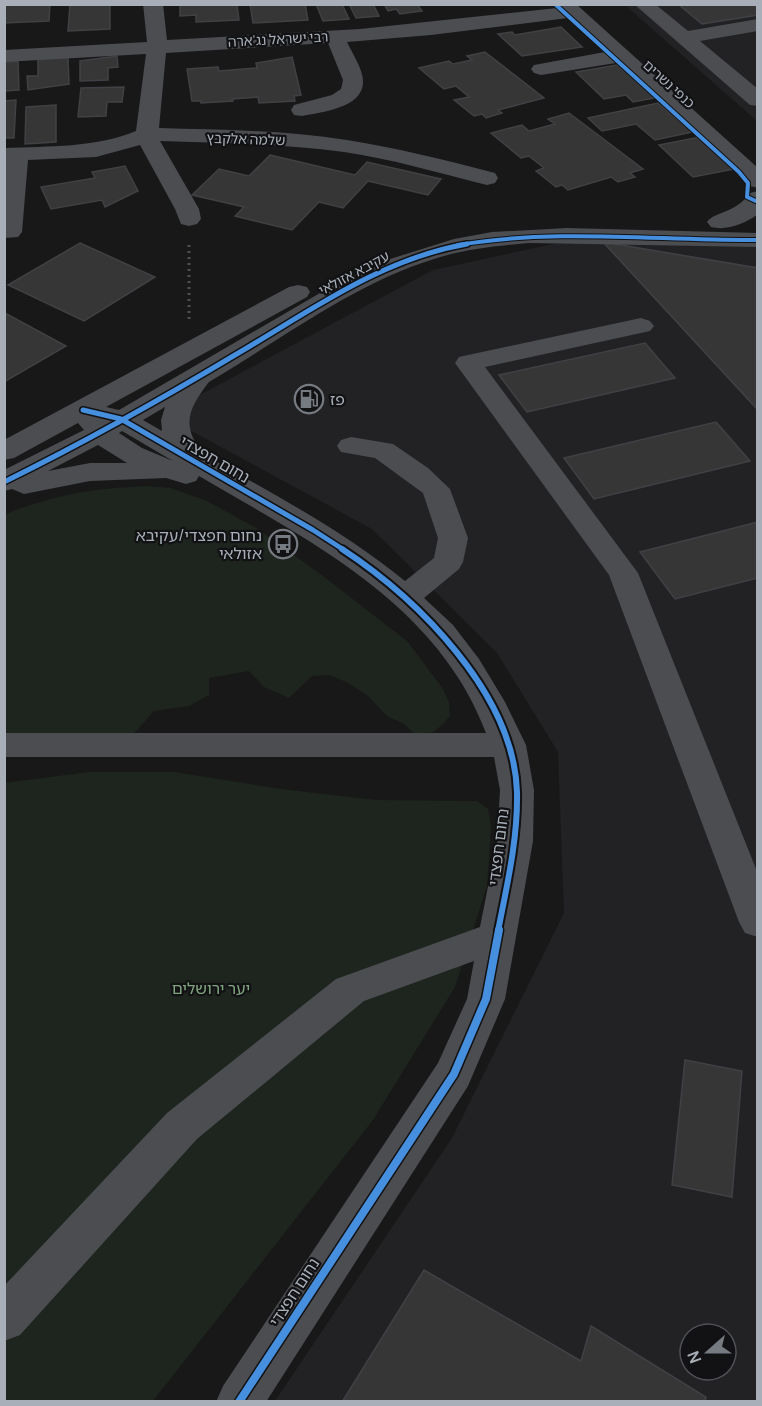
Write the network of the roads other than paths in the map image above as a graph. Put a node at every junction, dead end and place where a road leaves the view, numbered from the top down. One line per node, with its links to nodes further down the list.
1 (153, 4): 8 (street)
2 (643, 4): 6 (street)
3 (564, 8): 5 (street, רבי ישראל נג'ארה); 11 (street, כנפי נשרים)
4 (758, 25): 6 (street)
5 (335, 36): 8 (street, רבי ישראל נג'ארה); 14 (street)
6 (683, 38): 9 (street)
7 (758, 44): 9 (street)
8 (157, 45): 10 (street, רבי ישראל נג'ארה); 15 (street)
9 (701, 54): 13 (street)
10 (4, 56)
11 (620, 56): 12 (street); 18 (street, כנפי נשרים)
12 (542, 69)
13 (758, 100)
14 (302, 110)
15 (147, 134): 16 (street, שלמה אלקבץ); 17 (street, שלמה אלקבץ); 20 (street)
16 (11, 155): 22 (street)
17 (487, 178)
18 (757, 182)
19 (758, 198): 23 (street)
20 (189, 219)
21 (758, 220): 23 (street, עקיבא אזולאי)
22 (10, 232)
23 (742, 237): 25 (street, עקיבא אזולאי)
24 (641, 326): 35 (street)
25 (195, 363): 26 (street, עקיבא אזולאי); 26 (street, עקיבא אזולאי); 29 (street)
26 (101, 420): 28 (street, עקיבא אזולאי); 29 (street, נחום חפצדי); 30 (street, עקיבא אזולאי)
27 (351, 446): 32 (street)
28 (4, 452)
29 (184, 466): 31 (street); 32 (street, נחום חפצדי)
30 (4, 482)
31 (4, 489)
32 (405, 597): 34 (street, נחום חפצדי)
33 (4, 745): 34 (street)
34 (509, 745): 36 (street, נחום חפצדי)
35 (758, 921)
36 (497, 937): 37 (street); 38 (street, נחום חפצדי)
37 (4, 1319)
38 (238, 1401)

